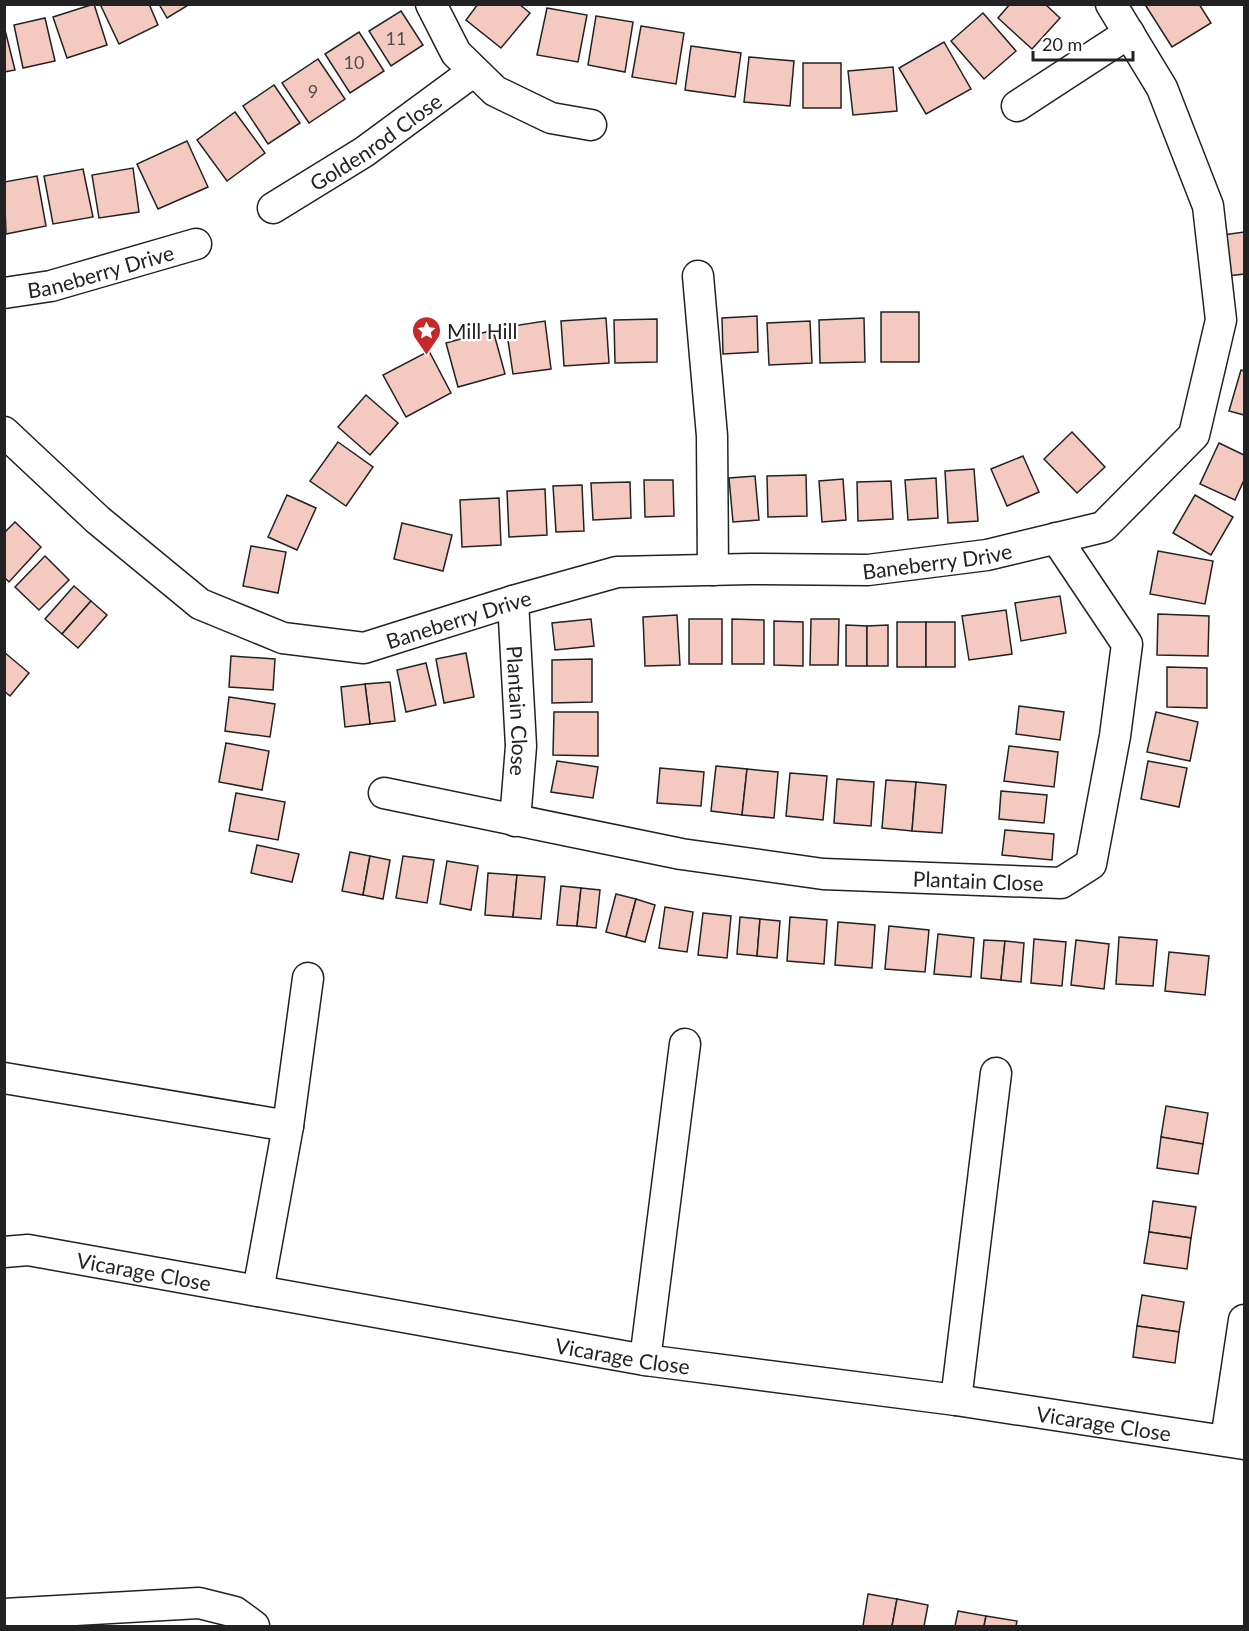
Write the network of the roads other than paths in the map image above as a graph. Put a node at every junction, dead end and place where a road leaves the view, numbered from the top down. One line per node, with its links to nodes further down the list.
1 (431, 4): 4 (street)
2 (1111, 4): 3 (street, Baneberry Drive)
3 (1129, 33): 5 (street); 12 (street, Baneberry Drive)
4 (474, 71): 6 (street); 7 (street, Goldenrod Close)
5 (1017, 106)
6 (591, 125)
7 (273, 208)
8 (196, 244): 10 (street, Baneberry Drive)
9 (698, 276): 13 (street)
10 (4, 293)
11 (4, 432): 14 (street, Baneberry Drive)
12 (1056, 538): 13 (street, Baneberry Drive); 16 (street, Plantain Close)
13 (713, 570): 14 (street, Baneberry Drive)
14 (513, 601): 16 (street, Plantain Close)
15 (384, 793): 16 (street, Plantain Close)
16 (515, 821)
17 (308, 978): 21 (street)
18 (685, 1044): 25 (street)
19 (996, 1073): 26 (street)
20 (4, 1078): 21 (street)
21 (288, 1126): 23 (street)
22 (4, 1252): 23 (street, Vicarage Close)
23 (258, 1291): 25 (street, Vicarage Close)
24 (1245, 1320): 27 (street)
25 (645, 1360): 26 (street, Vicarage Close)
26 (956, 1400): 27 (street, Vicarage Close)
27 (1235, 1442)
28 (4, 1614): 29 (street)
29 (254, 1626)

